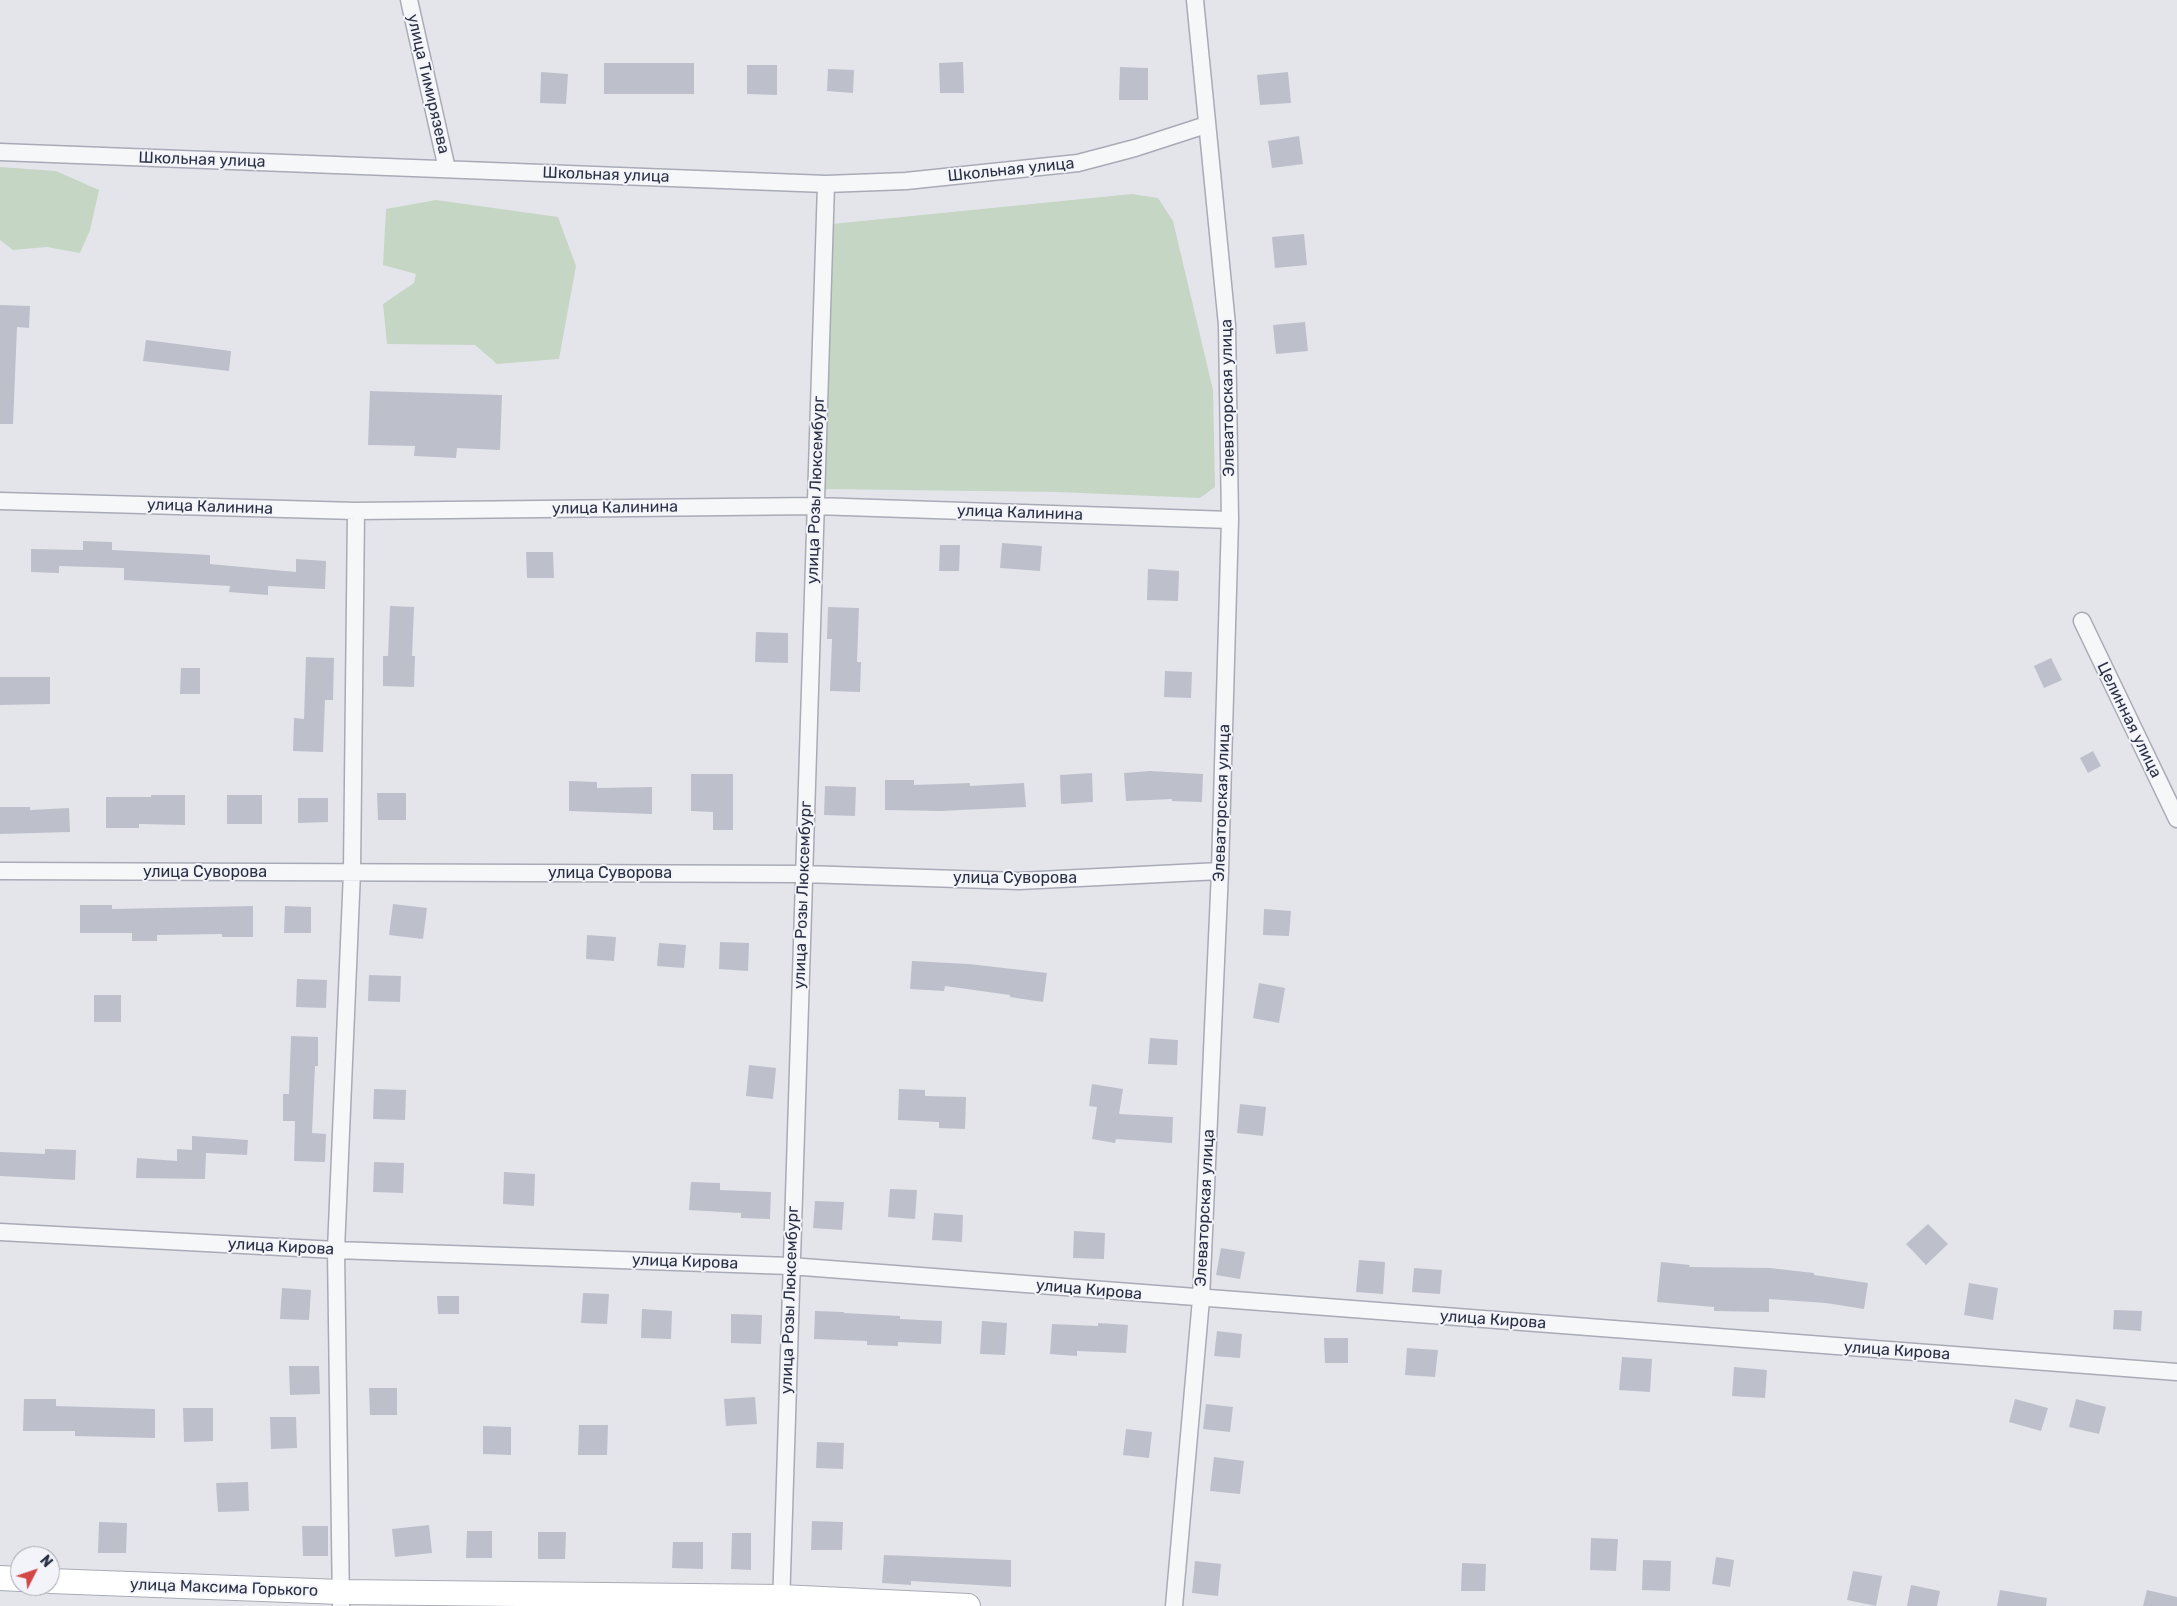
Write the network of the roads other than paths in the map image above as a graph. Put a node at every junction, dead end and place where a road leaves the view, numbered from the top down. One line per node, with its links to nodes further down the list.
1 (409, 0): 5 (street, улица Тимирязева)
2 (1194, 0): 3 (street, Элеваторская улица)
3 (1206, 125): 6 (street, Школьная улица); 10 (street, Элеваторская улица)
4 (0, 152): 5 (street, Школьная улица)
5 (447, 169): 6 (street, Школьная улица)
6 (826, 184): 8 (street, улица Розы Люксембург)
7 (0, 501): 9 (street, улица Калинина)
8 (816, 506): 9 (street, улица Калинина); 10 (street, улица Калинина); 16 (street, улица Розы Люксембург)
9 (356, 511): 15 (street)
10 (1230, 520): 14 (street, Элеваторская улица)
11 (2082, 621): 12 (street, Целинная улица)
12 (2177, 819)
13 (0, 871): 15 (street, улица Суворова)
14 (1220, 871): 16 (street, улица Суворова); 20 (street, Элеваторская улица)
15 (352, 872): 16 (street, улица Суворова); 18 (street)
16 (804, 874): 19 (street, улица Розы Люксембург)
17 (0, 1232): 18 (street, улица Кирова)
18 (336, 1250): 19 (street, улица Кирова); 23 (street)
19 (790, 1266): 20 (street, улица Кирова); 24 (street, улица Розы Люксембург)
20 (1201, 1298): 21 (street, улица Кирова); 26 (street, Элеваторская улица)
21 (2177, 1372)
22 (60, 1581): 23 (street, улица Максима Горького)
23 (341, 1599): 24 (street, улица Максима Горького)
24 (781, 1601): 25 (street, улица Максима Горького)
25 (968, 1606)
26 (1174, 1606)

